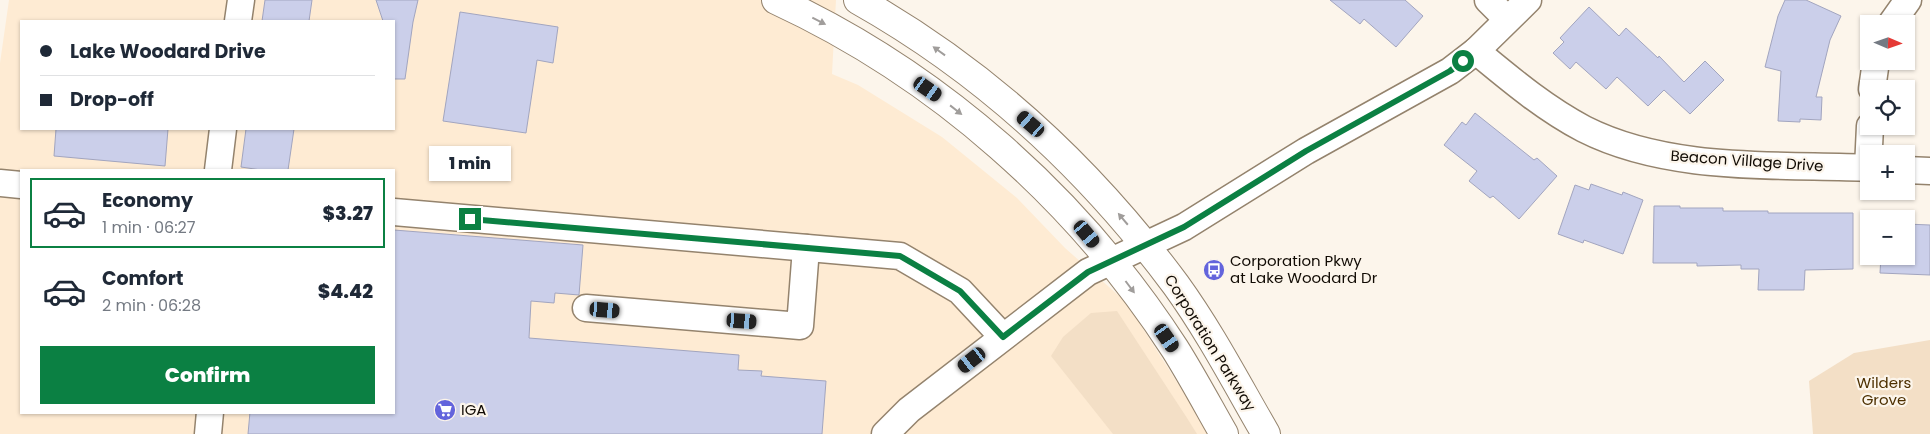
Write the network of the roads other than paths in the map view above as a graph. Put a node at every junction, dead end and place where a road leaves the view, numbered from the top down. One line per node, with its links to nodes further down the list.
1 (241, 0): 9 (street)
2 (776, 0): 21 (main road, one-way to 21)
3 (858, 0): 19 (main road, Corporation Parkway, one-way to 3)
4 (1488, 0): 8 (street)
5 (1528, 0): 8 (street)
6 (1908, 0): 7 (street)
7 (1897, 15)
8 (1507, 19): 10 (street)
9 (238, 20)
10 (1476, 51): 12 (street, Beacon Village Drive); 19 (street)
11 (223, 130): 13 (street)
12 (1860, 168)
13 (218, 169)
14 (1915, 170): 15 (street)
15 (1930, 171)
16 (0, 183): 17 (street)
17 (20, 185)
18 (395, 212): 20 (street)
19 (1145, 246): 21 (street); 28 (main road, Corporation Parkway)
20 (806, 248): 22 (street); 23 (street)
21 (1110, 262): 23 (street); 27 (main road, one-way to 27)
22 (586, 308)
23 (1003, 337): 26 (street)
24 (210, 414): 25 (street)
25 (208, 434)
26 (885, 434)
27 (1224, 434)
28 (1266, 434)

